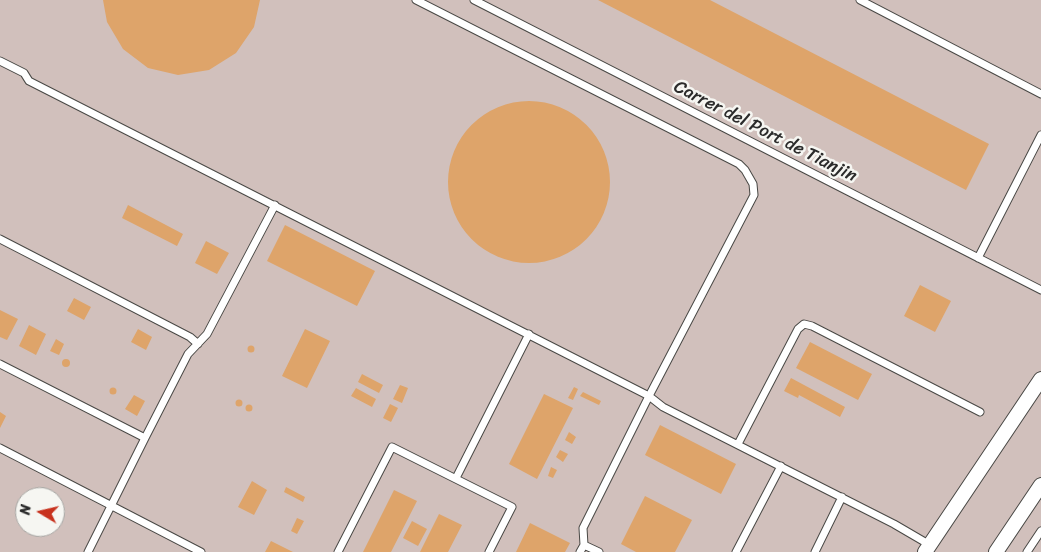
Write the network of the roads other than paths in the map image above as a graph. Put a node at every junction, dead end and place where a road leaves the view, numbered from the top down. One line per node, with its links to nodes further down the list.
1 (416, 0): 15 (lane)
2 (474, 0): 9 (lane, Carrer del Port de Tianjin)
3 (860, 0): 5 (lane)
4 (0, 61): 7 (lane)
5 (1041, 94)
6 (1041, 135): 9 (lane)
7 (275, 205): 11 (lane); 12 (lane)
8 (0, 239): 12 (lane)
9 (978, 258): 10 (lane, Carrer del Port de Tianjin)
10 (1041, 290)
11 (529, 334): 15 (lane); 21 (lane)
12 (198, 344): 17 (lane)
13 (0, 364): 17 (lane)
14 (1041, 380): 27 (street)
15 (649, 396): 18 (lane); 26 (lane)
16 (980, 412): 18 (lane)
17 (145, 438): 24 (lane)
18 (738, 444): 20 (lane)
19 (0, 448): 24 (lane)
20 (781, 466): 23 (lane); 34 (lane)
21 (456, 478): 30 (lane); 31 (lane)
22 (1041, 486): 36 (street)
23 (842, 497): 27 (lane); 35 (lane)
24 (111, 506): 28 (lane); 29 (lane)
25 (1041, 532): 37 (lane)
26 (584, 545): 32 (lane); 33 (lane)
27 (927, 548)
28 (88, 552)
29 (201, 552)
30 (338, 552)
31 (489, 552)
32 (580, 552)
33 (599, 552)
34 (736, 552)
35 (815, 552)
36 (996, 552)
37 (1027, 552)

